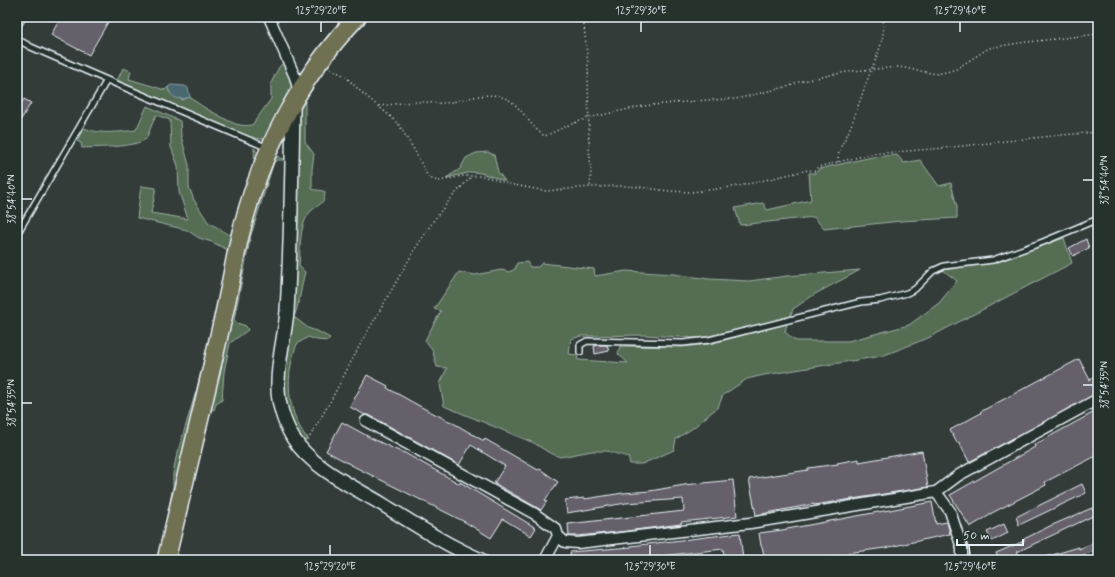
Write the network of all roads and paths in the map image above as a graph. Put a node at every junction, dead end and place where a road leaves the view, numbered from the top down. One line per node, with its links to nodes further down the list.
1 (269, 17): 12 (street)
2 (357, 17): 9 (main road)
3 (583, 17): 6 (path)
4 (658, 17): 6 (path)
5 (883, 17): 10 (path)
6 (583, 24): 14 (path)
7 (1098, 34): 10 (path)
8 (17, 39): 11 (lane)
9 (315, 68): 12 (main road); 13 (path)
10 (871, 70): 14 (path); 17 (path)
11 (106, 80): 16 (lane); 21 (lane)
12 (296, 96): 16 (main road); 25 (street)
13 (379, 106): 14 (path); 18 (path)
14 (588, 118): 19 (path)
15 (1098, 132): 17 (path)
16 (269, 148): 28 (main road)
17 (838, 162): 19 (path)
18 (472, 175): 19 (path); 25 (path)
19 (590, 187)
20 (1098, 219): 22 (lane)
21 (17, 234)
22 (580, 352)
23 (1098, 399): 26 (street)
24 (366, 421): 27 (street)
25 (302, 451): 29 (street)
26 (936, 492): 27 (street); 31 (street)
27 (558, 536): 30 (street)
28 (166, 560)
29 (481, 560)
30 (545, 560)
31 (962, 560)

